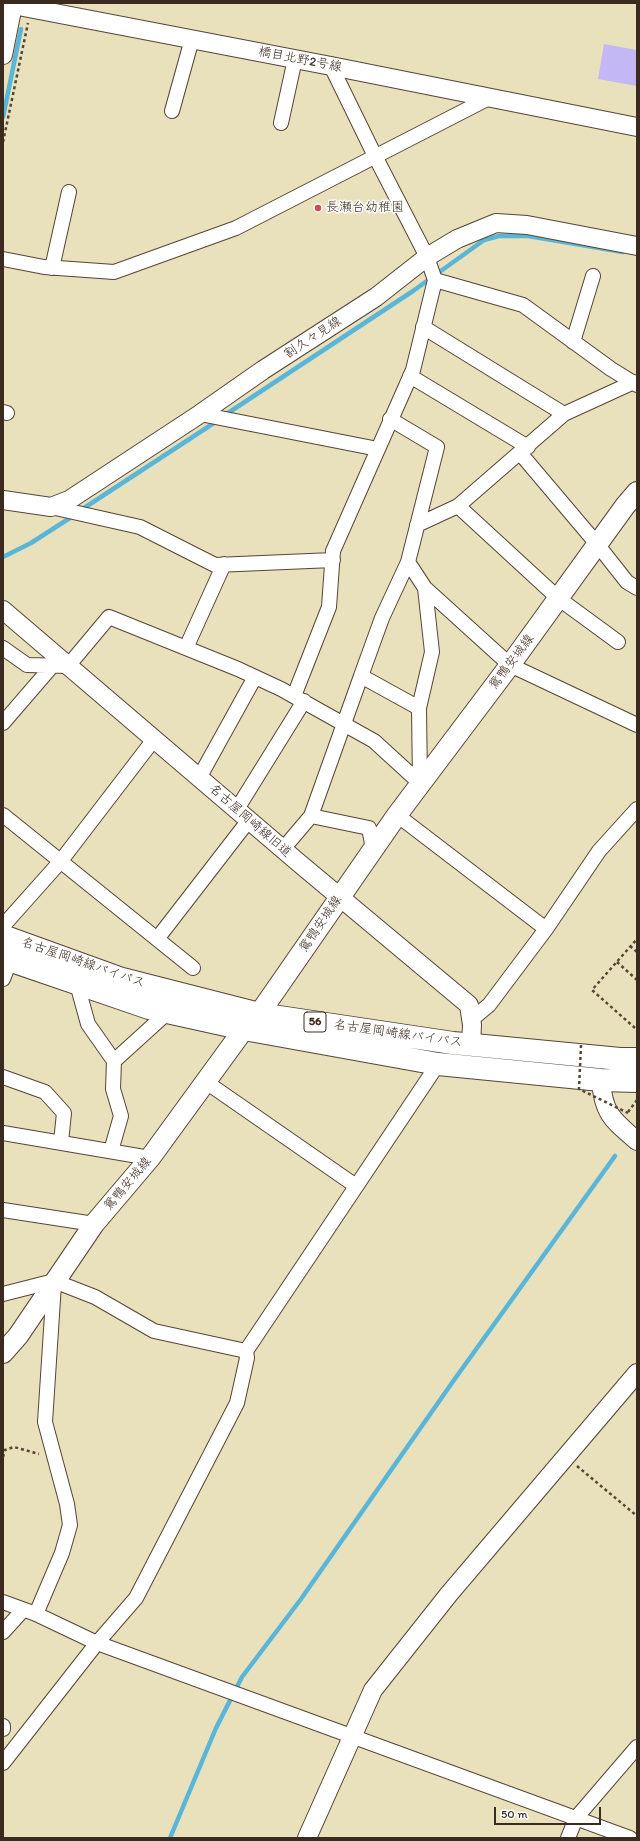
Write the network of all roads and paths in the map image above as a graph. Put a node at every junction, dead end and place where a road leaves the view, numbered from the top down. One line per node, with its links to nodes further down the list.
1 (28, 23): 10 (path)
2 (192, 39): 3 (street, 橋目北野2号線); 4 (street, 橋目北野2号線); 7 (street)
3 (3, 55)
4 (295, 59): 5 (street, 橋目北野2号線); 8 (street)
5 (331, 66): 6 (street, 橋目北野2号線); 11 (street)
6 (489, 98): 9 (street, 橋目北野2号線); 11 (street)
7 (172, 111)
8 (281, 123)
9 (637, 127)
10 (3, 142)
11 (375, 156): 14 (street); 16 (street)
12 (69, 192): 16 (street)
13 (637, 246): 14 (street, 割久々見線)
14 (427, 257): 18 (street); 23 (street, 割久々見線)
15 (3, 259): 16 (street)
16 (52, 268)
17 (593, 276): 20 (street)
18 (435, 280): 19 (street); 20 (street)
19 (423, 327): 21 (street); 24 (street)
20 (573, 342): 22 (street)
21 (410, 376): 25 (street); 27 (street)
22 (636, 380): 24 (street)
23 (200, 414): 26 (street); 31 (street, 割久々見線)
24 (564, 414): 27 (street)
25 (390, 419): 26 (street); 32 (street)
26 (378, 449): 34 (street)
27 (524, 450): 30 (street); 33 (street)
28 (637, 492): 33 (main road, 鴛鴨安城線)
29 (3, 500): 31 (street, 割久々見線)
30 (458, 506): 32 (street); 39 (street)
31 (51, 507): 36 (street)
32 (417, 525): 35 (street)
33 (597, 544): 38 (street); 39 (main road, 鴛鴨安城線)
34 (333, 560): 36 (street); 48 (street)
35 (408, 562): 37 (street); 46 (street)
36 (224, 564): 43 (street)
37 (425, 588): 44 (street); 49 (street)
38 (637, 588)
39 (558, 598): 41 (street); 44 (main road, 鴛鴨安城線)
40 (3, 610): 45 (street, 名古屋岡崎線旧道)
41 (618, 642)
42 (3, 648): 45 (street)
43 (186, 648): 45 (street); 47 (street)
44 (510, 665): 52 (street); 55 (main road, 鴛鴨安城線)
45 (60, 666): 50 (street); 53 (street, 名古屋岡崎線旧道)
46 (361, 676): 49 (street); 51 (street)
47 (255, 677): 48 (street); 54 (street)
48 (299, 699): 51 (street); 57 (street)
49 (419, 708): 55 (street)
50 (3, 723)
51 (344, 724): 55 (street); 60 (street)
52 (637, 725)
53 (155, 738): 54 (street, 名古屋岡崎線旧道); 63 (street)
54 (199, 778): 57 (street, 名古屋岡崎線旧道)
55 (420, 783): 59 (main road, 鴛鴨安城線)
56 (637, 808): 66 (street)
57 (243, 814): 61 (street, 名古屋岡崎線旧道); 68 (street)
58 (3, 815): 63 (street)
59 (396, 815): 62 (main road, 鴛鴨安城線); 66 (street)
60 (311, 816): 61 (street); 62 (street)
61 (283, 849): 64 (street, 名古屋岡崎線旧道)
62 (373, 849): 64 (main road, 鴛鴨安城線)
63 (60, 862): 65 (street); 68 (street)
64 (340, 896): 78 (main road, 鴛鴨安城線); 79 (street, 名古屋岡崎線旧道)
65 (3, 926)
66 (546, 928): 79 (street)
67 (3, 936): 78 (main road, 名古屋岡崎線バイパス / 56)
68 (157, 939): 74 (street)
69 (637, 939): 70 (path)
70 (630, 946): 71 (path); 72 (path)
71 (637, 952)
72 (616, 962): 75 (path); 80 (path)
73 (5, 966): 76 (main road, 名古屋岡崎線バイパス / 56)
74 (193, 968)
75 (637, 980)
76 (77, 984): 77 (main road, 名古屋岡崎線バイパス / 56); 85 (street)
77 (168, 1012): 81 (main road, 名古屋岡崎線バイパス / 56); 85 (street)
78 (259, 1014): 81 (main road, 鴛鴨安城線); 82 (main road, 名古屋岡崎線バイパス / 56)
79 (472, 1019): 82 (street, 名古屋岡崎線旧道)
80 (635, 1028)
81 (244, 1030): 86 (main road, 名古屋岡崎線バイパス / 56); 90 (main road, 鴛鴨安城線)
82 (471, 1044): 84 (main road, 名古屋岡崎線バイパス / 56)
83 (581, 1045): 92 (path, bridge)
84 (637, 1059)
85 (114, 1061): 97 (street)
86 (438, 1064): 88 (main road, 名古屋岡崎線バイパス / 56); 99 (street)
87 (3, 1077): 96 (street)
88 (601, 1080): 89 (main road, 名古屋岡崎線バイパス / 56); 95 (street)
89 (637, 1081)
90 (206, 1082): 98 (main road, 鴛鴨安城線); 99 (street)
91 (637, 1100): 92 (path)
92 (628, 1113): 93 (path)
93 (631, 1117)
94 (3, 1133): 96 (street)
95 (637, 1141)
96 (61, 1142): 97 (street)
97 (111, 1151): 98 (street)
98 (150, 1158): 101 (main road, 鴛鴨安城線)
99 (356, 1186): 104 (street)
100 (3, 1210): 101 (street)
101 (94, 1224): 102 (main road, 鴛鴨安城線)
102 (54, 1281): 103 (street); 104 (street); 105 (main road, 鴛鴨安城線); 109 (street)
103 (3, 1294)
104 (246, 1351): 114 (street)
105 (3, 1353)
106 (637, 1373): 108 (street)
107 (3, 1457): 109 (path)
108 (566, 1457): 110 (path); 115 (street)
109 (55, 1458): 112 (street)
110 (637, 1516)
111 (3, 1602): 112 (street)
112 (30, 1612): 113 (street); 114 (street)
113 (3, 1632)
114 (97, 1643): 115 (street); 117 (street)
115 (351, 1737): 118 (street); 119 (street)
116 (637, 1746): 118 (street)
117 (3, 1763)
118 (576, 1818): 120 (street); 121 (street)
119 (307, 1838)
120 (568, 1838)
121 (630, 1838)

